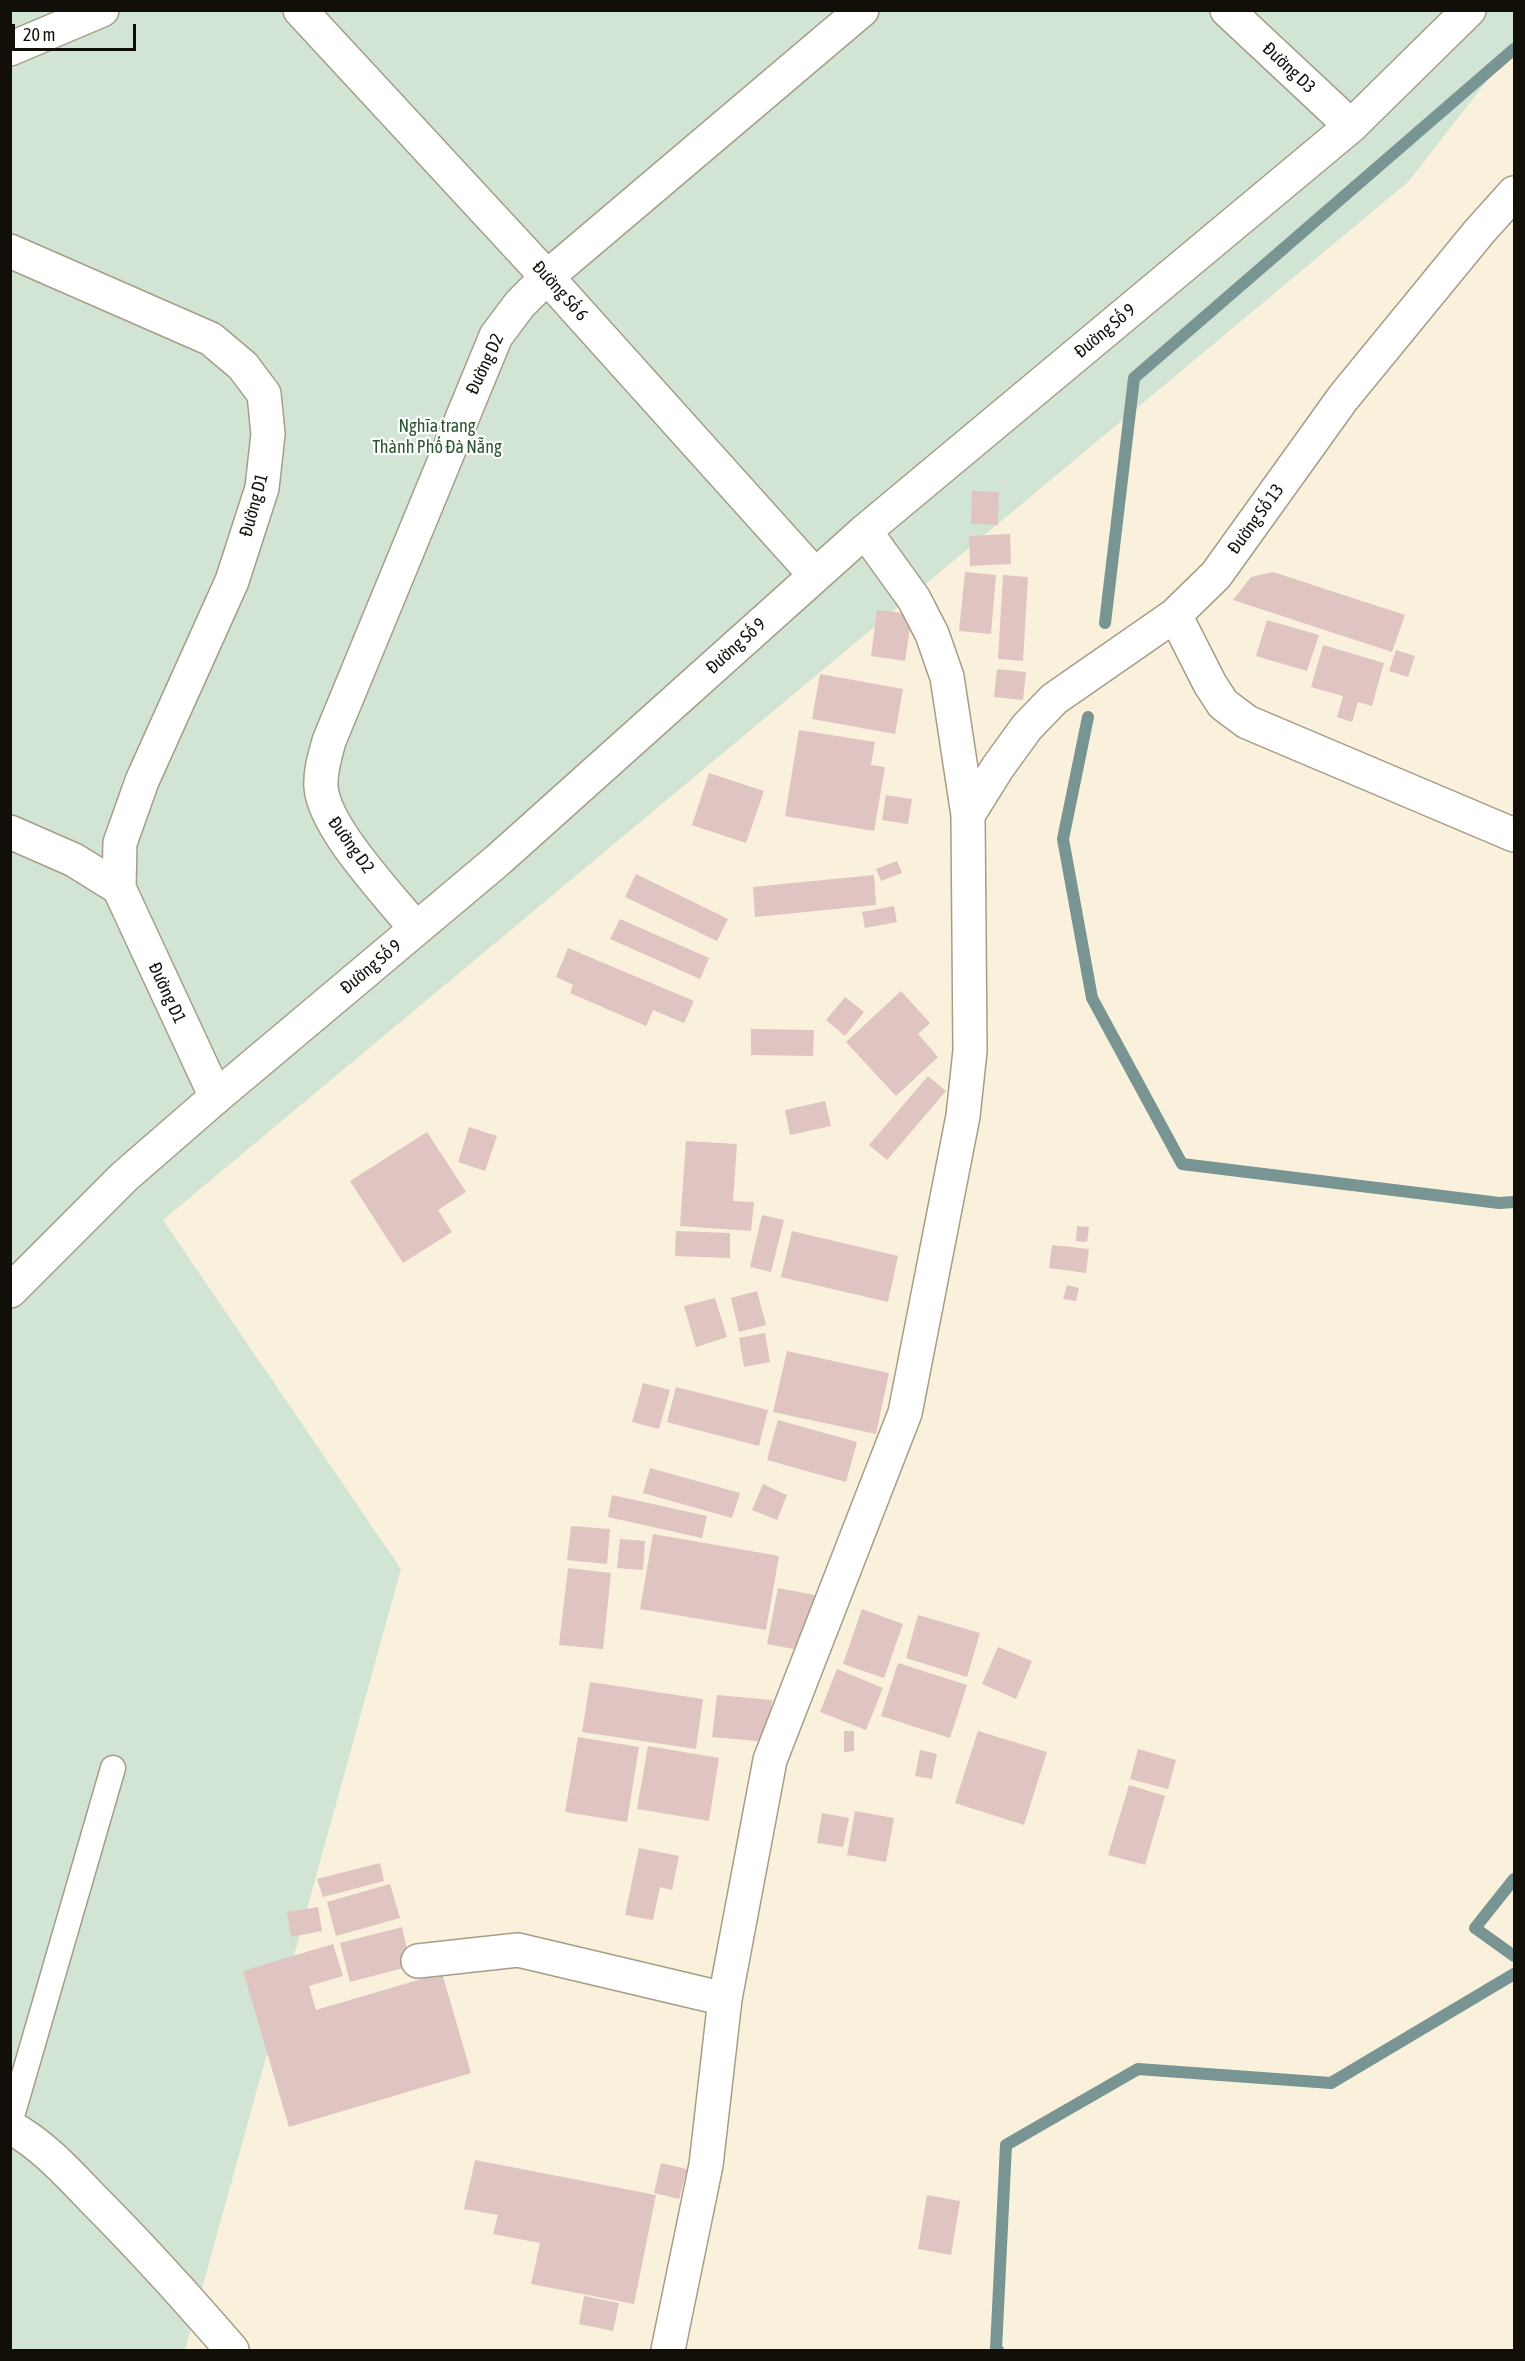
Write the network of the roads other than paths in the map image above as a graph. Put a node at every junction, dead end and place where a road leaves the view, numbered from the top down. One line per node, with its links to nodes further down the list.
1 (102, 10): 6 (street)
2 (300, 10): 12 (street, Đường Số 6)
3 (862, 10): 12 (street, Đường D2)
4 (1227, 10): 7 (street, Đường D3)
5 (1469, 10): 7 (street, Đường Số 9)
6 (10, 49)
7 (1329, 106): 13 (street, Đường Số 9)
8 (1515, 193): 10 (street, Đường Số 13)
9 (1515, 230): 10 (street)
10 (1479, 231): 15 (street, Đường Số 13)
11 (10, 251): 19 (street, Đường D1)
12 (548, 277): 14 (street, Đường Số 6); 20 (street, Đường D2)
13 (865, 531): 14 (street, Đường Số 9); 16 (street)
14 (815, 575): 20 (street, Đường Số 9)
15 (1175, 615): 16 (street, Đường Số 13); 18 (street)
16 (968, 815): 25 (street)
17 (10, 832): 19 (street)
18 (1515, 835)
19 (119, 888): 21 (street, Đường D1)
20 (416, 929): 21 (street, Đường Số 9)
21 (216, 1097): 22 (street, Đường Số 9)
22 (10, 1291)
23 (113, 1768): 26 (lane)
24 (418, 1961): 25 (street)
25 (725, 2000): 28 (street)
26 (10, 2125): 27 (street)
27 (232, 2350)
28 (668, 2350)

